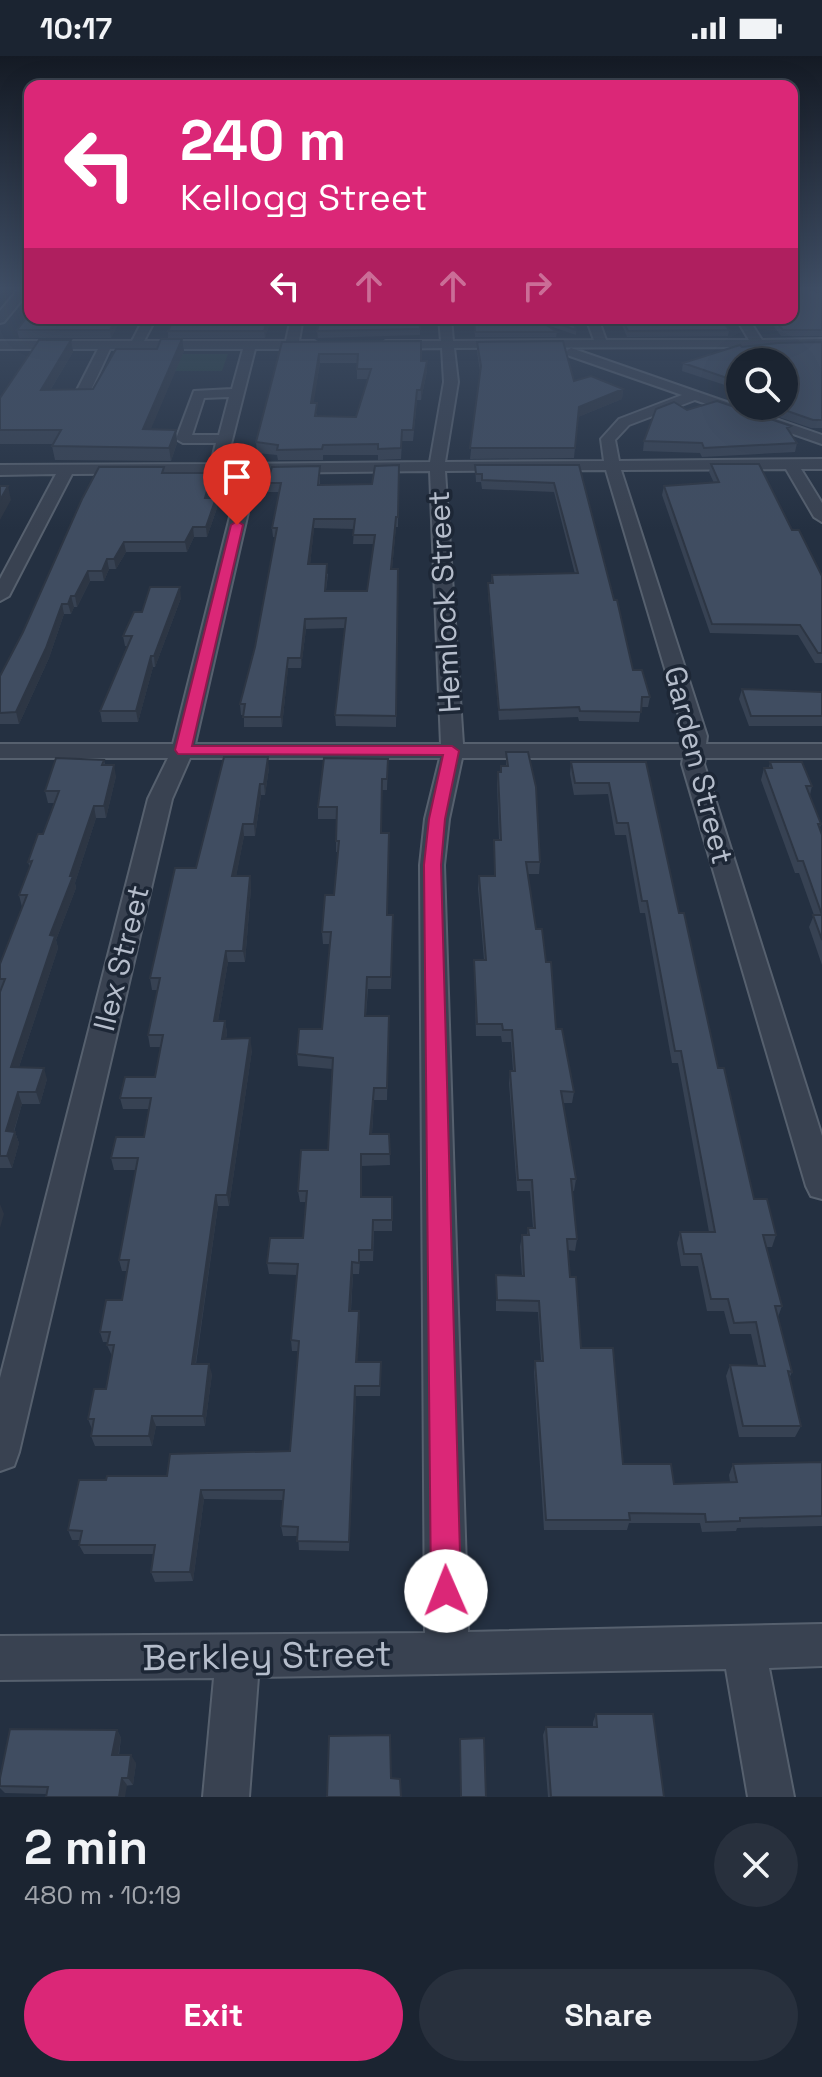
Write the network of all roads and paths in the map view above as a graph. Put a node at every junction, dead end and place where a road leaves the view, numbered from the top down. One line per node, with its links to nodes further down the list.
1 (95, 367): 5 (street)
2 (244, 367): 6 (street)
3 (450, 367): 13 (street, Hemlock Street)
4 (615, 367): 7 (street)
5 (83, 392)
6 (237, 393): 8 (street); 8 (street)
7 (695, 395): 9 (street); 12 (street, Garden Street)
8 (225, 439): 15 (street)
9 (822, 440)
10 (791, 464): 11 (street); 12 (street); 18 (street)
11 (822, 464)
12 (612, 465): 13 (street); 23 (street, Garden Street)
13 (437, 466): 14 (street); 22 (street, Hemlock Street)
14 (250, 468): 15 (street); 20 (street, Ilex Street)
15 (217, 469): 17 (street)
16 (0, 470): 17 (street)
17 (66, 470): 19 (street)
18 (822, 517)
19 (0, 596)
20 (183, 750): 21 (street); 22 (street); 26 (street, Ilex Street)
21 (0, 751)
22 (452, 751): 23 (street); 29 (street, Hemlock Street)
23 (693, 751): 24 (street); 25 (street, Garden Street)
24 (822, 751)
25 (822, 1186)
26 (0, 1452)
27 (822, 1645): 28 (street, Berkley Street)
28 (744, 1646): 29 (street, Berkley Street); 33 (street)
29 (447, 1654): 30 (street, Berkley Street)
30 (238, 1656): 31 (street, Berkley Street); 32 (street)
31 (0, 1658)
32 (226, 1797)
33 (771, 1797)

